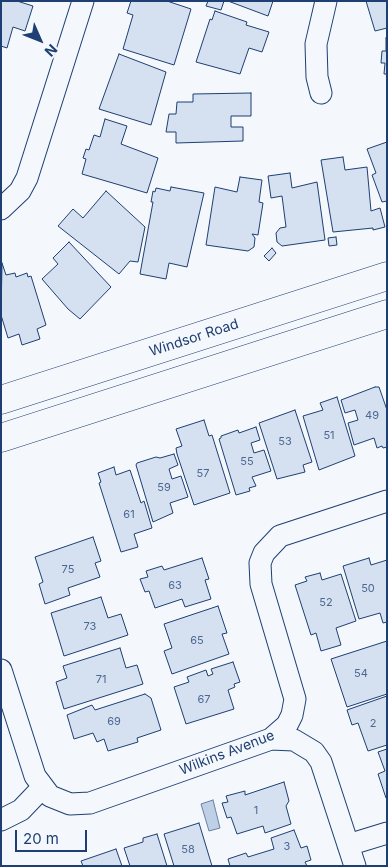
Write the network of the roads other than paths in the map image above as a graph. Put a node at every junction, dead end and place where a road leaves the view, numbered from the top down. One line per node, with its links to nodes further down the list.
1 (83, 1): 4 (street)
2 (326, 1): 3 (street)
3 (321, 93)
4 (1, 209)
5 (387, 276): 7 (main road, Windsor Road)
6 (387, 314): 8 (main road)
7 (1, 400)
8 (1, 438)
9 (387, 501): 11 (street, Wilkins Avenue)
10 (1, 670): 12 (street, Wilkins Avenue)
11 (271, 739): 12 (street, Wilkins Avenue); 15 (street)
12 (42, 788): 13 (street)
13 (1, 820)
14 (387, 833): 15 (street)
15 (348, 845): 16 (street)
16 (355, 866)

